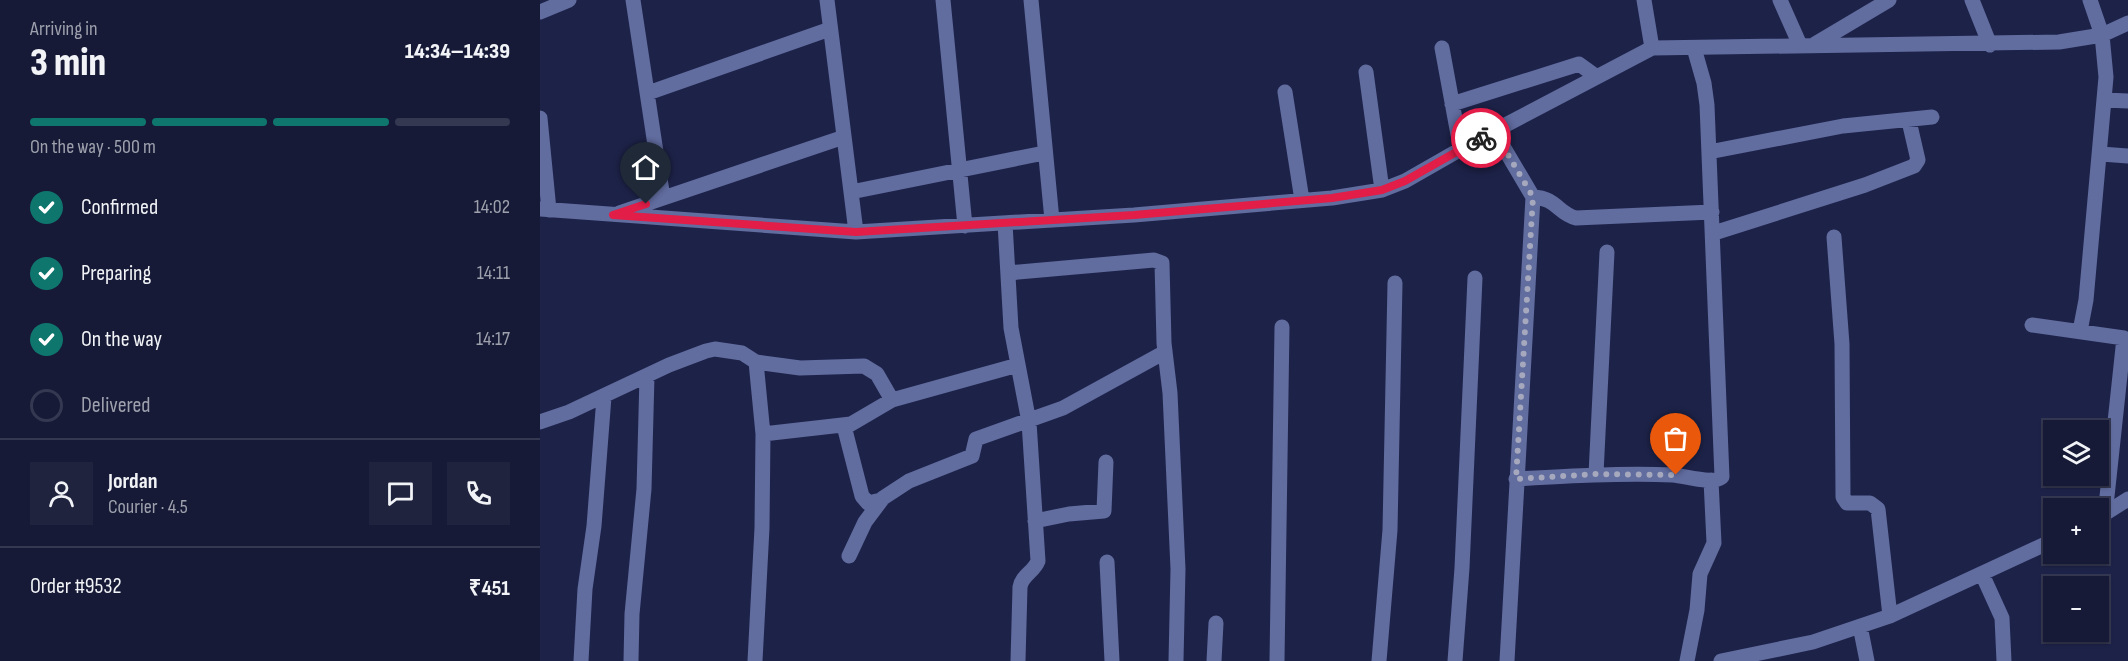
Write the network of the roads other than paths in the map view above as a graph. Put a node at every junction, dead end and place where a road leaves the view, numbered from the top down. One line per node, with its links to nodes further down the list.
1 (569, 0): 11 (street)
2 (633, 0): 23 (street)
3 (827, 0): 13 (street)
4 (943, 0): 37 (street)
5 (1031, 0): 34 (street)
6 (1644, 0): 18 (street)
7 (1780, 0): 15 (street)
8 (1889, 0): 15 (street)
9 (1972, 0): 16 (street)
10 (2090, 0): 14 (street)
11 (540, 12)
12 (2128, 24): 14 (street)
13 (830, 29): 23 (street); 31 (street)
14 (2102, 35): 16 (street); 24 (street)
15 (1807, 45): 16 (street); 19 (street)
16 (1990, 45)
17 (1442, 48): 26 (street)
18 (1652, 48): 19 (street); 21 (street)
19 (1694, 48): 33 (street)
20 (1366, 72): 38 (street)
21 (1597, 77): 26 (street); 30 (street)
22 (1286, 92): 42 (street)
23 (648, 93): 41 (street)
24 (2104, 100): 25 (street); 35 (street)
25 (2128, 100)
26 (1452, 104): 32 (street)
27 (540, 117): 43 (street)
28 (1932, 117): 29 (street)
29 (1909, 121): 33 (street); 50 (street)
30 (1494, 131): 32 (street); 39 (street)
31 (844, 137): 40 (street); 41 (street)
32 (1461, 151): 38 (street)
33 (1709, 152): 44 (street)
34 (1044, 153): 37 (street); 46 (street)
35 (2101, 154): 36 (street); 58 (street)
36 (2128, 156)
37 (958, 170): 40 (street); 48 (street)
38 (1382, 190): 42 (street)
39 (1529, 190): 44 (street); 72 (street)
40 (851, 192): 49 (street)
41 (663, 198): 45 (street)
42 (1302, 200): 46 (street)
43 (545, 209): 45 (street)
44 (1712, 212): 50 (street)
45 (613, 215): 49 (street)
46 (1052, 220): 47 (street)
47 (1005, 222): 48 (street); 53 (street)
48 (965, 226): 49 (street)
49 (856, 232)
50 (1714, 234): 73 (street)
51 (1834, 237): 83 (street)
52 (1607, 252): 71 (street)
53 (1007, 261): 60 (street); 62 (street)
54 (1475, 278): 96 (street)
55 (1395, 283): 95 (street)
56 (2031, 325): 58 (street)
57 (1282, 327): 94 (street)
58 (2080, 331): 59 (street)
59 (2126, 338): 74 (street)
60 (1165, 352): 67 (street); 92 (street)
61 (756, 362): 63 (street); 65 (street); 69 (street)
62 (1018, 365): 65 (street); 67 (street)
63 (647, 375): 64 (street); 88 (street)
64 (604, 397): 66 (street); 87 (street)
65 (892, 400): 68 (street)
66 (540, 422)
67 (1029, 422): 76 (street); 78 (street)
68 (844, 426): 69 (street); 76 (street)
69 (763, 434): 89 (street)
70 (1106, 462): 78 (street)
71 (1596, 474): 72 (street); 73 (street)
72 (1516, 479): 97 (street)
73 (1711, 480): 98 (street)
74 (2105, 498)
75 (2128, 499): 77 (street)
76 (882, 500): 80 (street)
77 (2109, 512)
78 (1035, 522): 90 (street)
79 (2043, 545): 82 (street)
80 (849, 556)
81 (1107, 562): 91 (street)
82 (1982, 574): 83 (street); 101 (street)
83 (1890, 616): 85 (street)
84 (1215, 623): 93 (street)
85 (1860, 627): 86 (street); 100 (street)
86 (1776, 656): 99 (street)
87 (581, 661)
88 (631, 661)
89 (755, 661)
90 (1018, 661)
91 (1112, 661)
92 (1176, 661)
93 (1214, 661)
94 (1277, 661)
95 (1379, 661)
96 (1455, 661)
97 (1508, 661)
98 (1687, 661)
99 (1720, 661)
100 (1866, 661)
101 (2004, 661)

